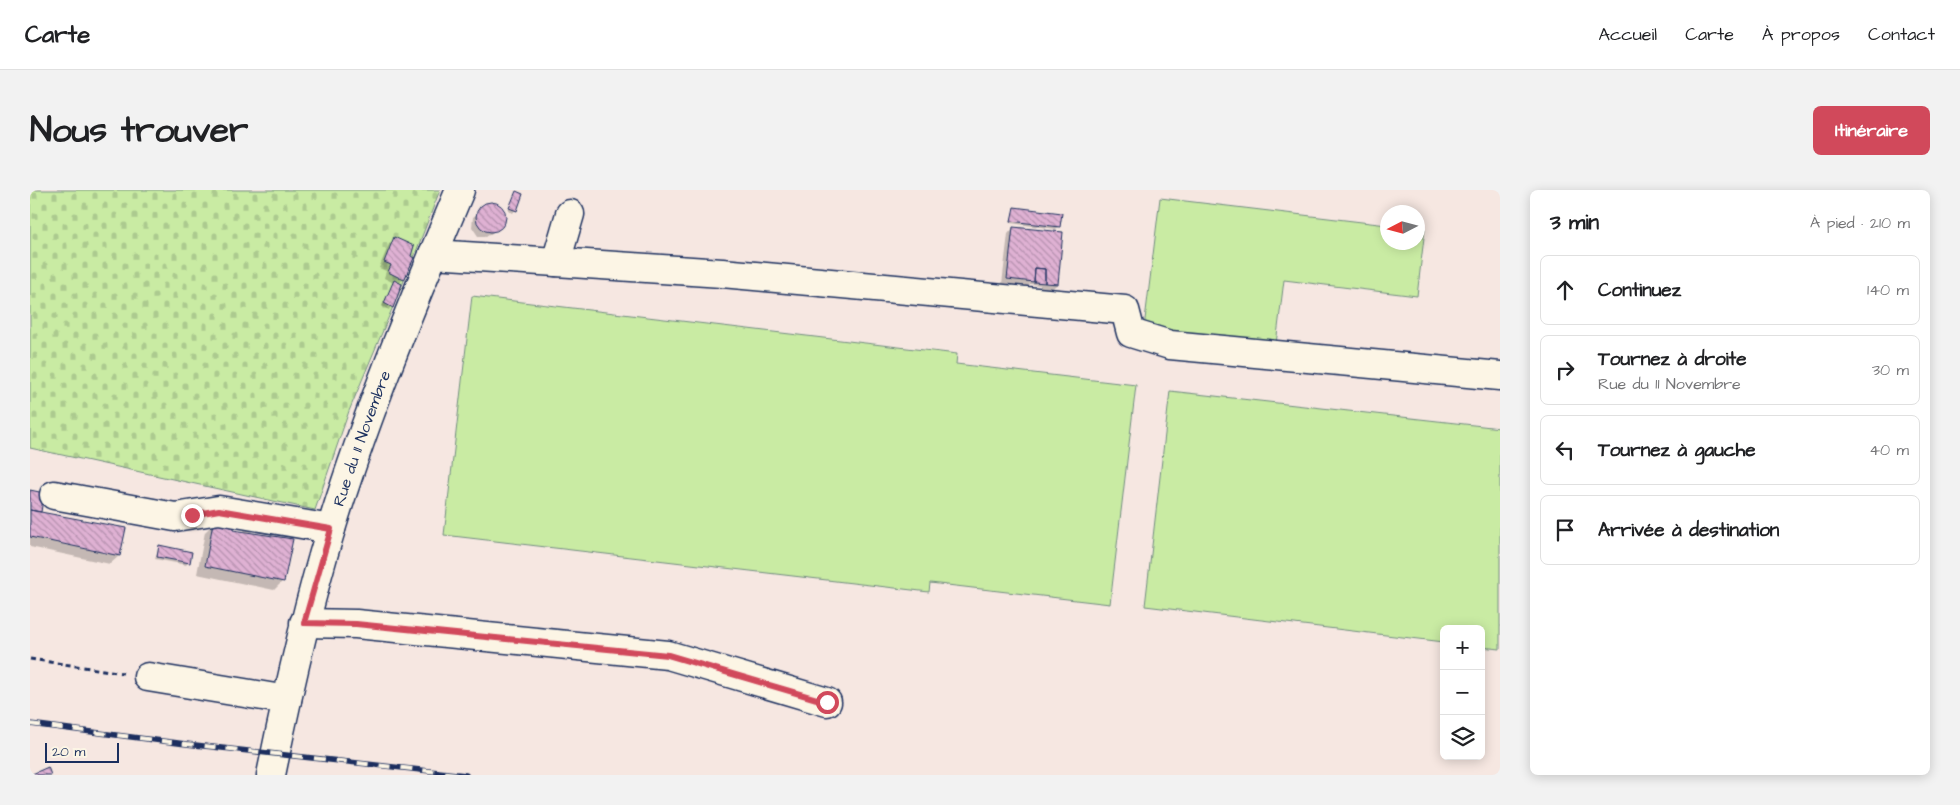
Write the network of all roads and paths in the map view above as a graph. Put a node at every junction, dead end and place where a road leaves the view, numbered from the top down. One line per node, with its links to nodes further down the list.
1 (460, 190): 3 (street, Rue du 11 Novembre)
2 (570, 214): 4 (street)
3 (433, 254): 4 (street); 7 (street, Rue du 11 Novembre)
4 (556, 262): 5 (street)
5 (1500, 376)
6 (54, 496): 7 (street)
7 (331, 529): 8 (street, Rue du 11 Novembre)
8 (304, 623): 11 (street, Rue du 11 Novembre); 12 (street)
9 (30, 658): 10 (path)
10 (148, 677): 11 (street)
11 (287, 700): 13 (street, Rue du 11 Novembre)
12 (827, 702)
13 (273, 764)

